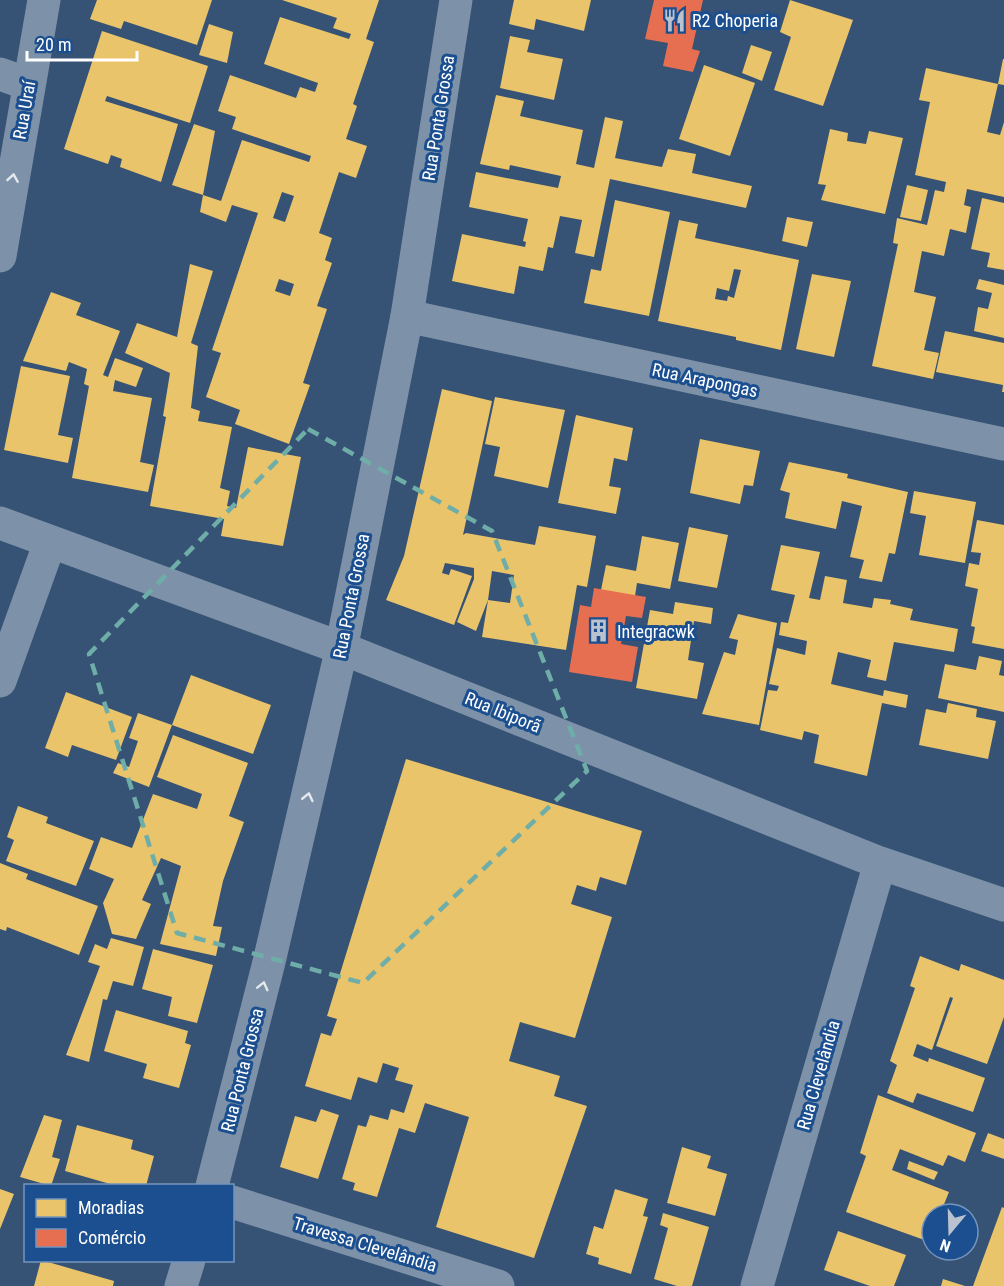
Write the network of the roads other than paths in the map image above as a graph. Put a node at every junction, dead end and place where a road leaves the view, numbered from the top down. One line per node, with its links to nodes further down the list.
1 (44, 0): 3 (street, Rua Uraí)
2 (456, 0): 5 (street, Rua Ponta Grossa)
3 (14, 79): 4 (street, Rua Uraí, one-way to 3)
4 (0, 256)
5 (407, 316): 6 (street, Rua Arapongas); 9 (street, Rua Ponta Grossa)
6 (1004, 444)
7 (0, 523): 8 (street, Rua Ibiporã)
8 (51, 542): 9 (street, Rua Ibiporã); 10 (street)
9 (342, 648): 11 (street, Rua Ibiporã); 13 (street, Rua Ponta Grossa, one-way to 9)
10 (0, 681)
11 (880, 863): 12 (street, Rua Ibiporã); 18 (street, Rua Clevelândia)
12 (1004, 905)
13 (212, 1184)
14 (234, 1203): 17 (street, Travessa Clevelândia)
15 (188, 1262): 16 (street)
16 (181, 1286)
17 (498, 1286)
18 (757, 1286)

